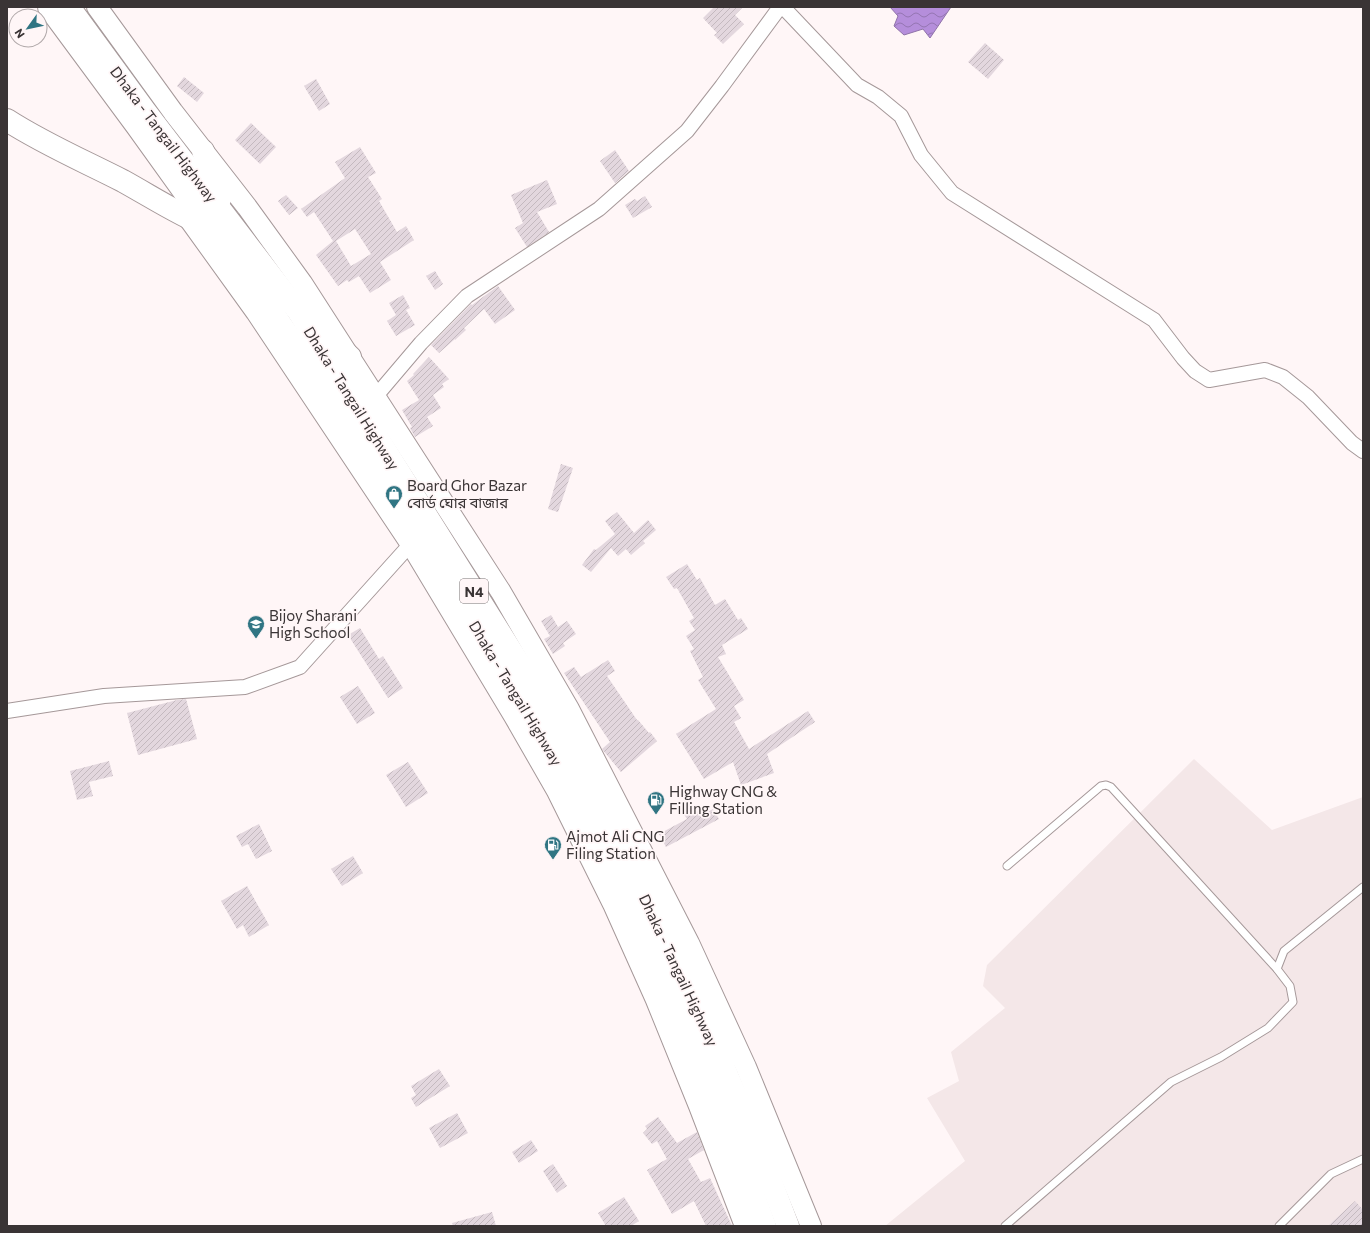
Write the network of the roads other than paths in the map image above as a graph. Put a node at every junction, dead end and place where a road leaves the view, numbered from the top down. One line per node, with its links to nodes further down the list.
1 (49, 7): 8 (highway, Dhaka - Tangail Highway / N4)
2 (69, 7): 8 (highway, Dhaka - Tangail Highway / N4)
3 (97, 7): 6 (main road)
4 (781, 7): 11 (street); 12 (street)
5 (7, 120): 7 (highway)
6 (203, 151): 8 (highway); 10 (main road)
7 (189, 219): 8 (highway); 13 (main road)
8 (218, 223): 9 (highway, Dhaka - Tangail Highway / N4); 13 (highway, Dhaka - Tangail Highway / N4)
9 (298, 311): 10 (highway); 15 (highway, Dhaka - Tangail Highway / N4)
10 (350, 357): 11 (main road)
11 (376, 396): 15 (main road)
12 (1363, 452)
13 (415, 539): 14 (street); 20 (highway, Dhaka - Tangail Highway / N4)
14 (7, 712)
15 (562, 714): 18 (highway, Dhaka - Tangail Highway / N4)
16 (1007, 866): 19 (lane)
17 (1363, 887): 19 (lane)
18 (682, 947): 24 (highway, Dhaka - Tangail Highway / N4); 25 (main road)
19 (1277, 969): 26 (lane)
20 (664, 998): 22 (main road); 23 (highway, Dhaka - Tangail Highway / N4)
21 (1363, 1158): 27 (lane)
22 (745, 1226)
23 (765, 1226)
24 (788, 1226)
25 (811, 1226)
26 (1005, 1226)
27 (1279, 1226)

